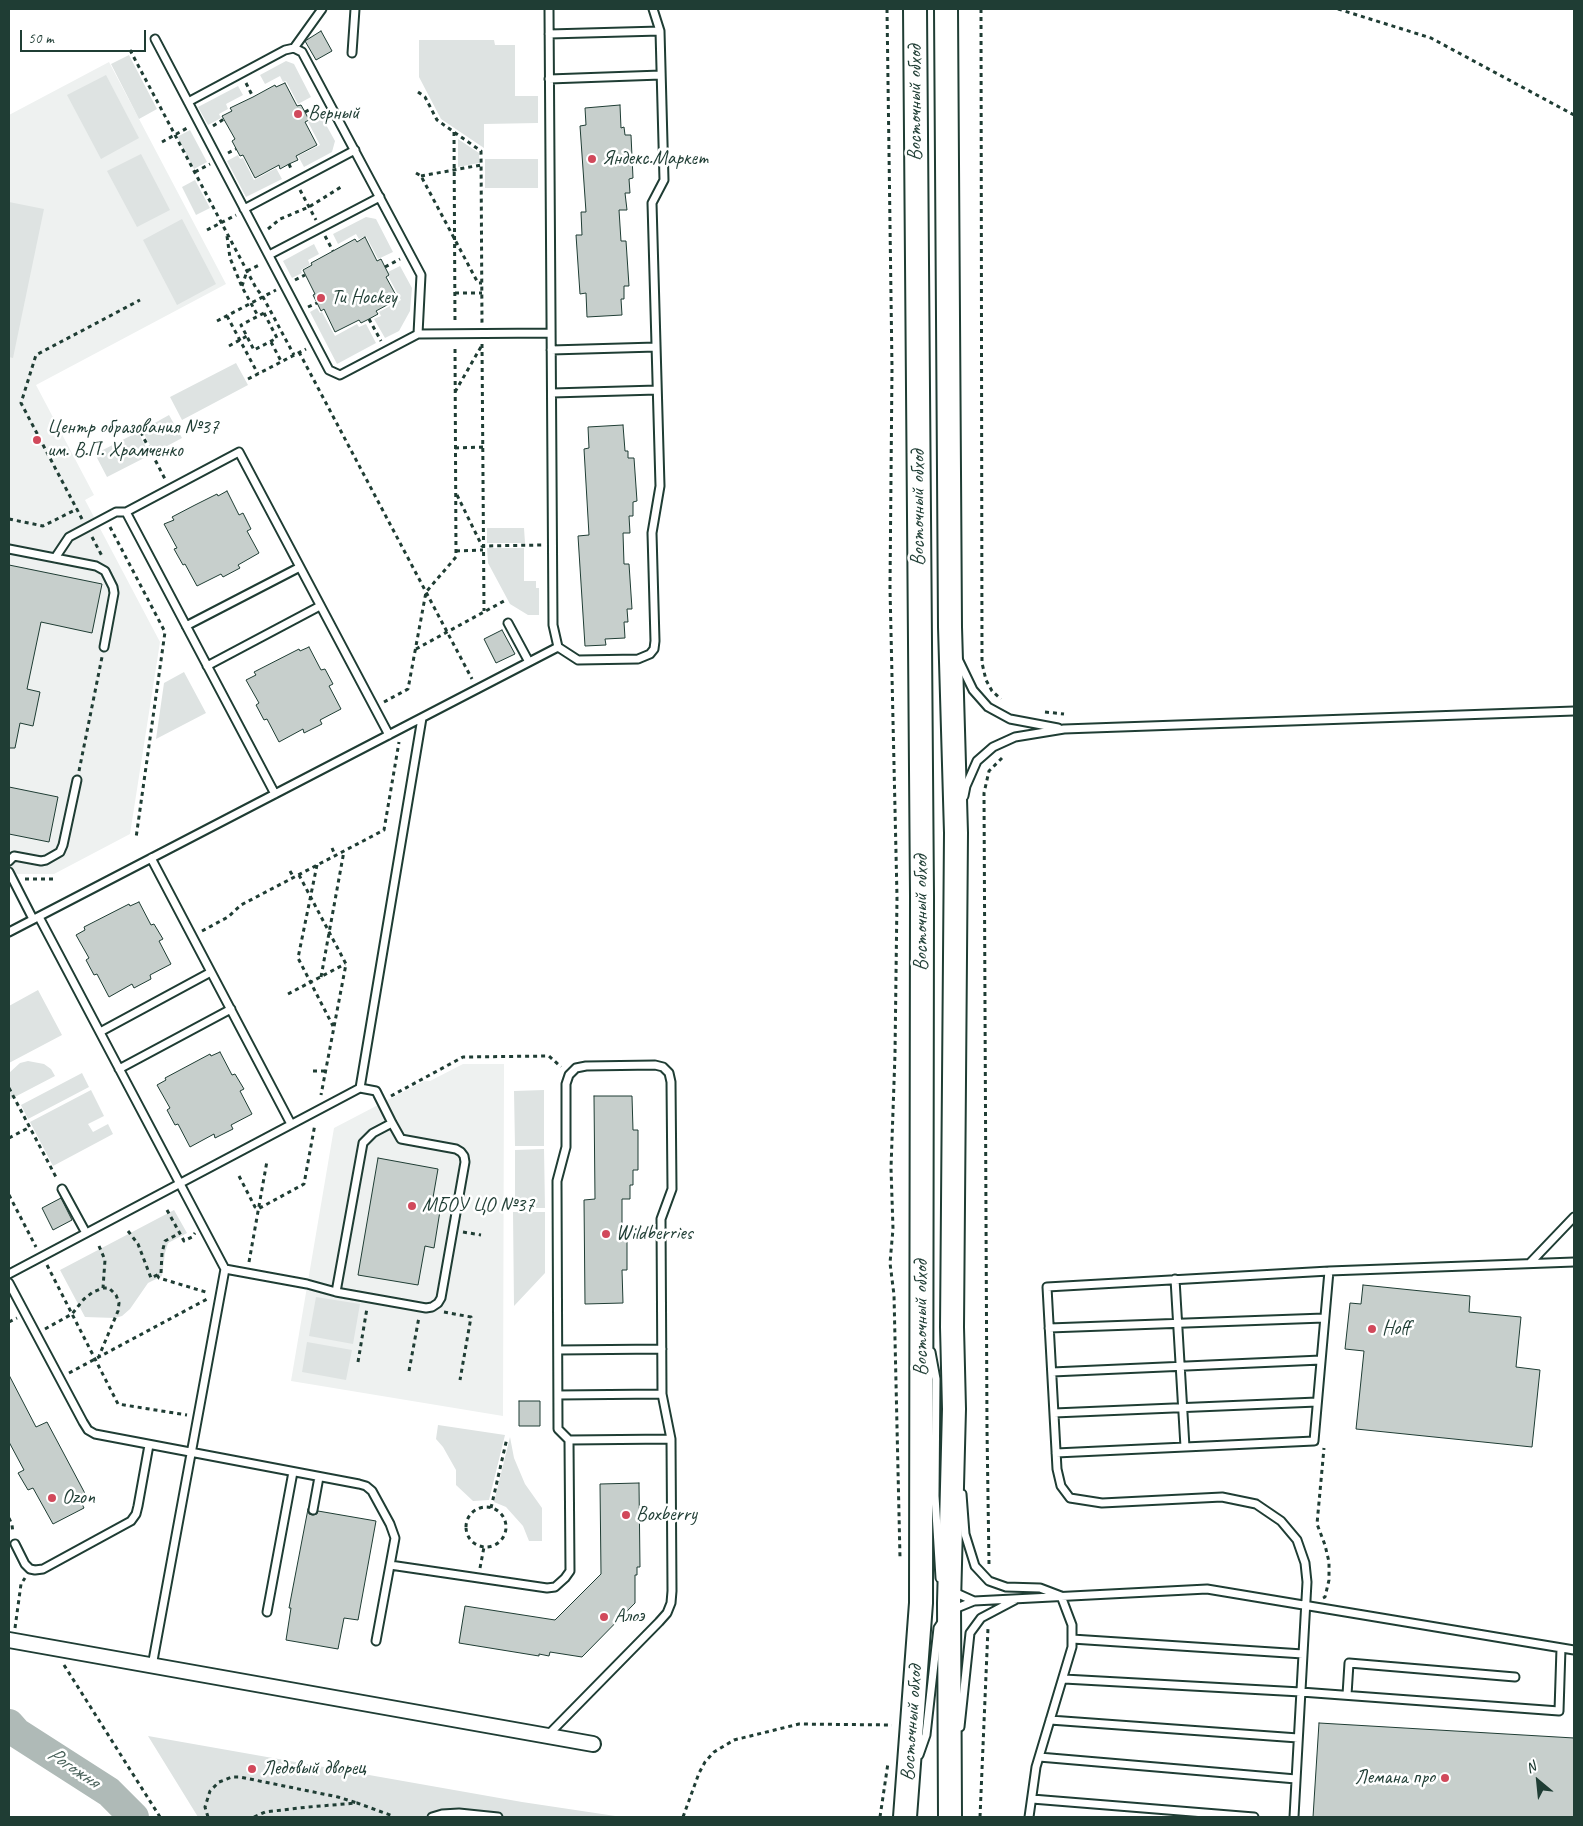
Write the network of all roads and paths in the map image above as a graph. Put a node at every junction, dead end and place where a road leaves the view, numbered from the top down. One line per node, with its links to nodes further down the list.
1 (322, 9): 13 (lane)
2 (355, 9): 15 (lane)
3 (549, 9): 11 (lane)
4 (653, 9): 10 (lane)
5 (887, 9): 233 (path)
6 (915, 9): 191 (main road, Восточный обход)
7 (946, 9): 105 (main road, Восточный обход)
8 (981, 9): 113 (path)
9 (1338, 9): 21 (path)
10 (660, 31): 11 (lane); 16 (lane)
11 (549, 34): 17 (lane)
12 (155, 40): 20 (lane)
13 (294, 48): 20 (lane); 26 (lane)
14 (130, 50): 24 (path)
15 (352, 53)
16 (661, 75): 17 (lane); 72 (lane)
17 (549, 79): 64 (lane)
18 (249, 90): 19 (path)
19 (253, 97)
20 (188, 102): 22 (lane)
21 (1574, 115)
22 (199, 122): 24 (path); 35 (lane)
23 (454, 132): 28 (path)
24 (175, 135): 25 (path); 36 (path)
25 (162, 142)
26 (355, 150): 31 (lane); 33 (lane)
27 (481, 165): 28 (path)
28 (454, 170): 30 (path); 41 (path)
29 (416, 173): 30 (path)
30 (421, 176): 41 (path)
31 (296, 182): 34 (path); 35 (lane)
32 (341, 187): 34 (path)
33 (380, 197): 37 (lane); 44 (lane)
34 (309, 207): 37 (path); 40 (path)
35 (244, 209): 36 (path); 40 (lane)
36 (222, 223): 38 (path); 39 (path)
37 (321, 228): 45 (lane)
38 (208, 230)
39 (227, 233): 47 (path); 50 (path)
40 (259, 237): 45 (lane)
41 (454, 239): 49 (path); 52 (path)
42 (330, 245): 43 (path)
43 (333, 251)
44 (410, 254): 46 (path); 65 (lane)
45 (270, 257): 47 (path); 51 (lane)
46 (385, 267)
47 (247, 271): 50 (path); 54 (path)
48 (305, 275): 51 (path)
49 (482, 284)
50 (242, 286): 56 (path)
51 (285, 286): 54 (path); 69 (lane)
52 (454, 293): 53 (path); 63 (path)
53 (482, 293)
54 (263, 297): 56 (path); 61 (path)
55 (140, 300): 88 (path)
56 (251, 304): 57 (path); 58 (path)
57 (227, 316): 60 (path); 67 (path)
58 (258, 316): 62 (path); 66 (path)
59 (370, 319): 74 (path)
60 (217, 321)
61 (276, 321): 62 (path); 76 (path)
62 (270, 324): 68 (path)
63 (455, 333): 64 (lane); 65 (lane); 81 (path)
64 (551, 333): 73 (lane)
65 (418, 334): 74 (lane)
66 (247, 336): 67 (path); 68 (path)
67 (240, 340): 71 (path); 78 (path)
68 (271, 342): 77 (path)
69 (316, 344): 74 (lane); 75 (path)
70 (482, 345): 81 (path)
71 (229, 346)
72 (656, 347): 73 (lane); 80 (lane)
73 (551, 350): 82 (lane)
74 (386, 351)
75 (299, 352): 76 (path); 100 (path)
76 (294, 355): 77 (path)
77 (282, 362): 78 (path)
78 (258, 374): 79 (path)
79 (248, 379)
80 (657, 390): 82 (lane); 108 (lane)
81 (455, 393): 85 (path)
82 (552, 393): 93 (lane)
83 (137, 426): 86 (path)
84 (483, 447): 85 (path)
85 (455, 448): 87 (path)
86 (170, 489): 89 (lane); 98 (lane)
87 (456, 494): 93 (path); 95 (path)
88 (77, 508): 91 (path); 92 (path)
89 (126, 512): 90 (lane); 104 (lane)
90 (105, 518): 92 (lane); 126 (path)
91 (9, 520)
92 (87, 527): 97 (lane); 99 (path)
93 (553, 545): 108 (lane)
94 (9, 549): 97 (lane)
95 (456, 550): 96 (path); 100 (path)
96 (483, 550)
97 (55, 558): 99 (lane)
98 (300, 567): 102 (lane); 104 (lane)
99 (105, 571): 107 (lane)
100 (426, 592): 106 (path); 109 (path)
101 (504, 601): 106 (path)
102 (320, 606): 111 (lane); 114 (lane)
103 (508, 622): 110 (lane)
104 (186, 626): 111 (lane)
105 (950, 627): 120 (lane); 125 (main road, Восточный обход)
106 (446, 631): 109 (path); 112 (path)
107 (104, 647): 123 (path)
108 (558, 647): 110 (lane)
109 (415, 649): 114 (path)
110 (529, 662): 112 (lane)
111 (207, 666): 124 (lane)
112 (477, 689): 118 (lane)
113 (1004, 702)
114 (374, 707): 121 (lane)
115 (1045, 712): 117 (path)
116 (1574, 712): 120 (lane)
117 (1064, 714)
118 (422, 718): 119 (lane); 156 (lane)
119 (401, 728): 121 (lane); 128 (path)
120 (1064, 729): 125 (lane)
121 (389, 735): 124 (lane)
122 (1008, 754): 235 (path)
123 (77, 780): 131 (lane)
124 (274, 794): 130 (lane)
125 (956, 833): 213 (main road, Восточный обход)
126 (136, 838)
127 (332, 848): 129 (path)
128 (344, 851): 129 (path); 141 (path)
129 (335, 856): 132 (path)
130 (151, 858): 139 (lane); 142 (lane)
131 (9, 861)
132 (317, 865): 135 (path); 138 (path)
133 (290, 870): 136 (path)
134 (10, 875): 137 (path); 139 (lane)
135 (299, 875): 136 (path); 138 (path)
136 (294, 878): 142 (path)
137 (57, 880)
138 (310, 897): 141 (path); 146 (path)
139 (36, 918): 140 (lane); 150 (lane)
140 (9, 932)
141 (329, 932): 143 (path); 145 (path)
142 (192, 936): 144 (lane)
143 (346, 964): 145 (path); 149 (path)
144 (212, 972): 148 (lane); 150 (lane)
145 (321, 977): 146 (path)
146 (311, 982): 147 (path); 149 (path)
147 (288, 994)
148 (231, 1009): 151 (lane); 159 (lane)
149 (334, 1026): 153 (path)
150 (100, 1032): 151 (lane)
151 (119, 1069): 165 (lane)
152 (313, 1071): 153 (path)
153 (325, 1071): 158 (path)
154 (569, 1075): 157 (path); 199 (lane); 200 (lane)
155 (9, 1088): 161 (path)
156 (360, 1088): 158 (lane); 160 (lane)
157 (390, 1096)
158 (318, 1110): 159 (lane); 168 (path)
159 (292, 1124): 165 (lane)
160 (392, 1124): 172 (lane); 189 (lane)
161 (30, 1127): 162 (path); 166 (path)
162 (9, 1138)
163 (267, 1161): 168 (path)
164 (239, 1176): 168 (path)
165 (180, 1184): 171 (lane); 175 (lane)
166 (62, 1189): 175 (lane)
167 (9, 1196): 178 (path)
168 (258, 1209): 180 (path)
169 (167, 1210): 174 (path)
170 (1574, 1217): 181 (lane)
171 (200, 1223): 174 (path); 182 (lane)
172 (453, 1230): 176 (path); 192 (lane)
173 (128, 1231): 185 (path)
174 (180, 1233): 185 (path)
175 (86, 1234): 178 (lane)
176 (481, 1235)
177 (99, 1246): 188 (path)
178 (42, 1257): 184 (lane); 194 (path)
179 (1574, 1262): 181 (lane)
180 (249, 1263)
181 (1530, 1263): 183 (lane)
182 (225, 1270): 189 (lane); 215 (lane)
183 (1329, 1271): 186 (lane); 195 (lane)
184 (9, 1274)
185 (157, 1275): 201 (path)
186 (1175, 1279): 196 (lane); 197 (lane)
187 (9, 1283): 198 (lane)
188 (103, 1288): 194 (path); 201 (path)
189 (336, 1292): 190 (lane)
190 (369, 1298): 193 (lane); 203 (path)
191 (922, 1299): 240 (lane); 267 (main road, Восточный обход)
192 (438, 1303): 193 (lane); 208 (path)
193 (420, 1307): 205 (path)
194 (72, 1314): 198 (path); 201 (path)
195 (1324, 1318): 196 (lane); 202 (lane)
196 (1177, 1324): 197 (lane); 204 (lane)
197 (1049, 1328): 206 (lane)
198 (36, 1333): 207 (lane)
199 (558, 1350): 200 (lane); 210 (lane)
200 (662, 1350): 209 (lane)
201 (97, 1358): 207 (path); 215 (path)
202 (1321, 1360): 204 (lane); 211 (lane)
203 (358, 1362)
204 (1180, 1366): 206 (lane); 212 (lane)
205 (409, 1371)
206 (1052, 1372): 214 (lane)
207 (59, 1378): 219 (lane)
208 (460, 1380)
209 (662, 1394): 210 (lane); 217 (lane)
210 (558, 1395): 218 (lane)
211 (1317, 1402): 212 (lane); 220 (lane)
212 (1182, 1407): 214 (lane); 220 (lane)
213 (954, 1409): 225 (lane); 240 (main road, Восточный обход)
214 (1054, 1413): 222 (lane)
215 (198, 1416): 221 (lane)
216 (507, 1438): 227 (path)
217 (672, 1438): 218 (lane); 260 (lane)
218 (569, 1440): 236 (lane)
219 (149, 1445): 221 (lane); 234 (lane)
220 (1185, 1447): 222 (lane)
221 (191, 1453): 223 (lane); 252 (lane)
222 (1056, 1453): 242 (lane)
223 (293, 1472): 224 (lane); 243 (lane)
224 (319, 1476): 228 (lane); 232 (lane)
225 (960, 1478)
226 (961, 1487): 237 (lane)
227 (491, 1508): 231 (path); 231 (path)
228 (313, 1510)
229 (1317, 1524): 238 (path)
230 (14, 1544): 234 (lane)
231 (484, 1547): 236 (path)
232 (390, 1566): 236 (lane); 247 (lane)
233 (900, 1566)
234 (30, 1569): 246 (path)
235 (990, 1571)
236 (478, 1578)
237 (1061, 1596): 239 (lane); 242 (lane); 245 (lane)
238 (1325, 1597)
239 (1017, 1598): 241 (lane); 259 (lane)
240 (949, 1601): 241 (lane); 241 (lane); 267 (lane); 279 (main road, Восточный обход)
241 (974, 1601)
242 (1306, 1604): 249 (lane); 251 (lane)
243 (267, 1612)
244 (988, 1627): 280 (path)
245 (1072, 1639): 251 (lane); 254 (lane)
246 (11, 1640): 248 (street)
247 (376, 1641)
248 (52, 1648): 252 (street); 271 (path)
249 (1561, 1648): 250 (lane); 256 (lane)
250 (1574, 1650)
251 (1303, 1654): 255 (lane)
252 (152, 1666): 260 (street)
253 (1515, 1677): 256 (lane)
254 (1064, 1679): 255 (lane); 257 (lane)
255 (1301, 1692): 256 (lane); 261 (lane)
256 (1347, 1695)
257 (1050, 1720): 261 (lane); 264 (lane)
258 (892, 1734): 276 (path)
259 (959, 1734)
260 (547, 1736): 262 (street)
261 (1298, 1738): 266 (lane)
262 (593, 1744)
263 (957, 1753): 279 (lane)
264 (1039, 1757): 266 (lane); 268 (lane)
265 (888, 1762): 277 (path)
266 (1296, 1779): 283 (lane)
267 (908, 1785): 278 (main road, Восточный обход)
268 (1032, 1799): 281 (lane); 282 (lane)
269 (357, 1803): 270 (path); 272 (path); 273 (path)
270 (392, 1816)
271 (160, 1817)
272 (208, 1817)
273 (254, 1817)
274 (432, 1817): 275 (lane)
275 (498, 1817)
276 (683, 1817)
277 (880, 1817)
278 (905, 1817)
279 (950, 1817)
280 (980, 1817)
281 (1029, 1817)
282 (1254, 1817)
283 (1294, 1817)

